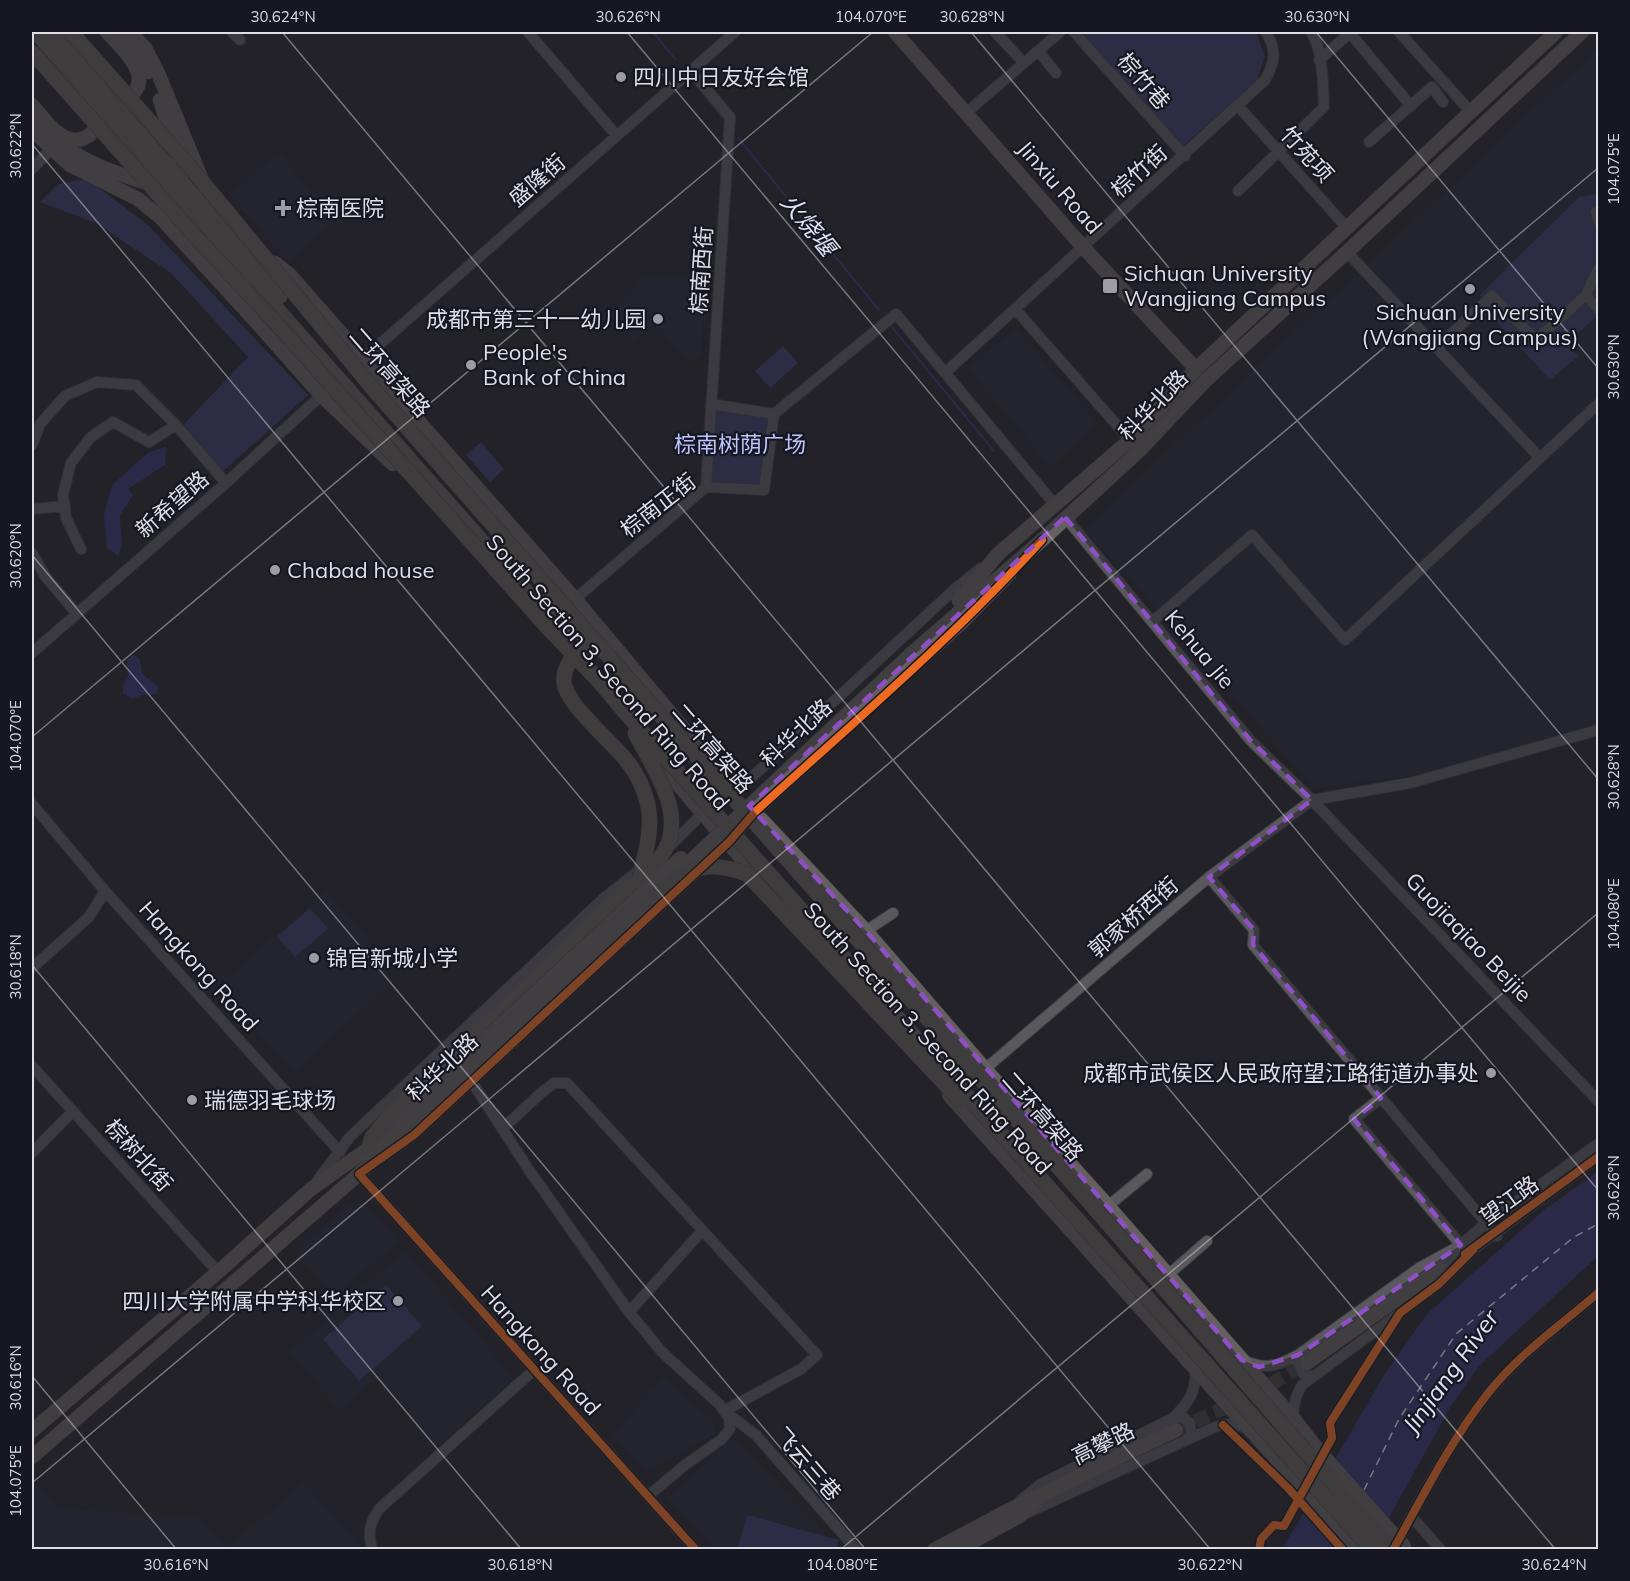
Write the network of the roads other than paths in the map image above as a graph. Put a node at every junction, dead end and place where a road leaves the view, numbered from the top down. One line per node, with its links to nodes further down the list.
1 (36, 32): 27 (highway)
2 (52, 32): 26 (highway)
3 (71, 32): 87 (highway, 二环高架路, bridge)
4 (107, 32): 26 (main road)
5 (117, 32): 42 (main road)
6 (130, 32): 47 (main road)
7 (232, 32): 19 (street)
8 (528, 32): 36 (street)
9 (735, 32): 24 (street, 盛隆街)
10 (894, 32): 33 (main road, Jinxiu Road)
11 (995, 32): 23 (street)
12 (1060, 32): 20 (street)
13 (1074, 32): 40 (street, 棕竹巷)
14 (1266, 32): 30 (street, 棕竹街)
15 (1311, 32): 22 (street)
16 (1399, 32): 32 (street)
17 (1556, 32): 32 (main road, 科华北路)
18 (1582, 32): 49 (main road, 科华北路)
19 (240, 40)
20 (1038, 51): 23 (street); 25 (street)
21 (32, 52): 88 (highway, 二环高架路, bridge)
22 (1319, 60): 31 (street); 39 (street)
23 (1024, 63): 33 (street)
24 (691, 71): 36 (street, 盛隆街); 64 (street, 棕南西街)
25 (1056, 73)
26 (92, 81): 42 (highway)
27 (92, 97): 38 (main road); 42 (highway)
28 (1443, 102): 31 (street)
29 (32, 105): 38 (main road)
30 (1238, 106): 39 (street, 竹苑项); 40 (street, 棕竹街)
31 (1412, 106): 37 (street)
32 (1470, 111): 46 (main road, 科华北路)
33 (966, 112): 48 (main road, Jinxiu Road)
34 (32, 116): 38 (main road)
35 (32, 130): 38 (main road, South Section 3, Second Ring Road)
36 (617, 136): 59 (street, 盛隆街)
37 (1369, 142)
38 (59, 144): 41 (street); 42 (main road); 57 (main road, South Section 3, Second Ring Road)
39 (1279, 152): 43 (street); 46 (street, 竹苑项)
40 (1185, 156): 48 (street, 棕竹街)
41 (32, 169)
42 (177, 186): 47 (highway); 50 (highway)
43 (1238, 191)
44 (1599, 212): 45 (street)
45 (1599, 220)
46 (1347, 228): 60 (main road, 科华北路)
47 (231, 233): 50 (highway); 52 (main road); 59 (main road, South Section 3, Second Ring Road)
48 (1083, 247): 56 (street, 棕竹街); 60 (main road, Jinxiu Road)
49 (1347, 252): 58 (street); 77 (main road, 科华北路)
50 (238, 257): 52 (main road); 54 (highway); 57 (main road); 62 (main road)
51 (1599, 269): 53 (street)
52 (265, 270): 59 (main road)
53 (1586, 295): 55 (street); 58 (street)
54 (274, 297): 87 (highway, bridge); 88 (highway, bridge)
55 (1599, 309)
56 (1016, 310): 61 (street, 棕竹街); 68 (street)
57 (260, 326): 63 (main road, South Section 3, Second Ring Road)
58 (1436, 348): 70 (street)
59 (363, 358): 82 (main road, South Section 3, Second Ring Road)
60 (1196, 369): 68 (main road, 科华北路)
61 (945, 373): 66 (street); 75 (street)
62 (337, 383): 63 (street, 新希望路); 73 (main road)
63 (321, 395): 71 (street, 新希望路); 73 (main road, South Section 3, Second Ring Road)
64 (711, 404): 66 (street); 72 (street, 棕南西街)
65 (1599, 404): 70 (street)
66 (774, 414): 72 (street, 棕南正街)
67 (177, 425): 69 (street); 71 (street); 74 (street)
68 (1130, 440): 75 (main road, 科华北路)
69 (32, 445)
70 (1539, 459): 84 (street)
71 (226, 483): 83 (street, 新希望路)
72 (706, 487): 82 (street, 棕南正街)
73 (435, 504): 95 (main road, South Section 3, Second Ring Road)
74 (65, 506): 76 (street); 79 (street)
75 (1056, 506): 81 (main road, 科华北路)
76 (32, 509)
77 (1065, 517): 78 (main road, 科华北路); 84 (street, Kehua Jie)
78 (1041, 540): 85 (main road, 科华北路); 94 (street)
79 (81, 549)
80 (32, 553): 83 (street)
81 (997, 555): 85 (main road, 科华北路); 91 (street)
82 (575, 599): 91 (main road, South Section 3, Second Ring Road)
83 (77, 614): 86 (street, 新希望路)
84 (1152, 622): 92 (street, Kehua Jie)
85 (910, 651): 100 (main road, 科华北路, bridge); 105 (main road, bridge)
86 (32, 653)
87 (619, 668): 103 (highway, 二环高架路, bridge)
88 (594, 676): 89 (highway, 二环高架路)
89 (624, 711): 98 (highway, bridge); 112 (highway, 二环高架路, bridge)
90 (1599, 730): 92 (street)
91 (736, 792): 94 (main road, South Section 3, Second Ring Road); 95 (street)
92 (1312, 800): 97 (street, 郭家桥西街); 110 (street, Guojiaqiao Beijie)
93 (32, 804): 99 (street, Hangkong Road)
94 (755, 812): 96 (street); 102 (main road, South Section 3, Second Ring Road)
95 (702, 814): 96 (main road, South Section 3, Second Ring Road); 116 (street)
96 (729, 842): 108 (street); 136 (main road, South Section 3, Second Ring Road)
97 (1209, 877): 107 (street, 郭家桥西街); 109 (street)
98 (639, 880): 103 (highway, bridge); 115 (highway)
99 (105, 891): 104 (street); 116 (street, Hangkong Road)
100 (656, 894): 105 (main road, 科华北路, bridge); 112 (highway, bridge)
101 (893, 913): 102 (street)
102 (866, 931): 107 (main road, South Section 3, Second Ring Road)
103 (875, 959): 148 (highway, 二环高架路, bridge)
104 (32, 968)
105 (494, 1039): 115 (main road, 科华北路); 119 (main road, 科华北路)
106 (32, 1066): 111 (street, 棕树北街)
107 (985, 1069): 122 (main road, South Section 3, Second Ring Road)
108 (472, 1082): 113 (street, 飞云三巷); 119 (street)
109 (1381, 1098): 123 (street); 127 (street)
110 (1599, 1101)
111 (73, 1111): 117 (street); 130 (street, 棕树北街)
112 (989, 1119): 155 (highway, 二环高架路, bridge)
113 (502, 1129): 124 (street); 133 (street, 飞云三巷)
114 (1599, 1144): 123 (street, 望江路)
115 (369, 1148): 121 (main road, 科华北路)
116 (340, 1152): 121 (street)
117 (32, 1153)
118 (1599, 1157): 125 (street, 望江路)
119 (359, 1174): 137 (street, Hangkong Road); 144 (main road, 科华北路)
120 (1147, 1174): 122 (street)
121 (311, 1189): 130 (main road, 科华北路)
122 (1108, 1206): 131 (main road, South Section 3, Second Ring Road)
123 (1486, 1223): 125 (street); 127 (street, 望江路)
124 (702, 1231): 133 (street); 139 (street)
125 (1495, 1235): 128 (street, 望江路)
126 (1207, 1241): 131 (street)
127 (1461, 1245): 129 (street, 望江路); 134 (street)
128 (1473, 1250): 129 (street, 望江路); 138 (street)
129 (1440, 1269): 134 (main road, 望江路)
130 (218, 1272): 143 (main road, 科华北路)
131 (1168, 1275): 135 (main road, South Section 3, Second Ring Road)
132 (1599, 1293): 147 (street)
133 (629, 1312): 139 (street, 飞云三巷)
134 (1303, 1359): 135 (street); 138 (street)
135 (1242, 1360): 140 (main road, South Section 3, Second Ring Road)
136 (1195, 1367): 141 (street); 142 (main road, South Section 3, Second Ring Road)
137 (534, 1370): 145 (street, Hangkong Road); 149 (street)
138 (1314, 1376): 140 (street)
139 (724, 1411): 145 (street); 151 (street, 飞云三巷)
140 (1294, 1419): 148 (main road, South Section 3, Second Ring Road, bridge)
141 (1178, 1429): 142 (street); 146 (street); 146 (main road, 高攀路); 146 (street)
142 (1251, 1430): 154 (main road, South Section 3, Second Ring Road)
143 (32, 1431)
144 (32, 1457)
145 (648, 1496): 150 (street, Hangkong Road)
146 (1014, 1514): 152 (main road, 高攀路); 153 (main road, 高攀路)
147 (1411, 1516): 148 (street); 156 (street)
148 (1399, 1549)
149 (372, 1550)
150 (696, 1550)
151 (857, 1550)
152 (934, 1550)
153 (957, 1550)
154 (1358, 1550)
155 (1372, 1550)
156 (1441, 1550)

